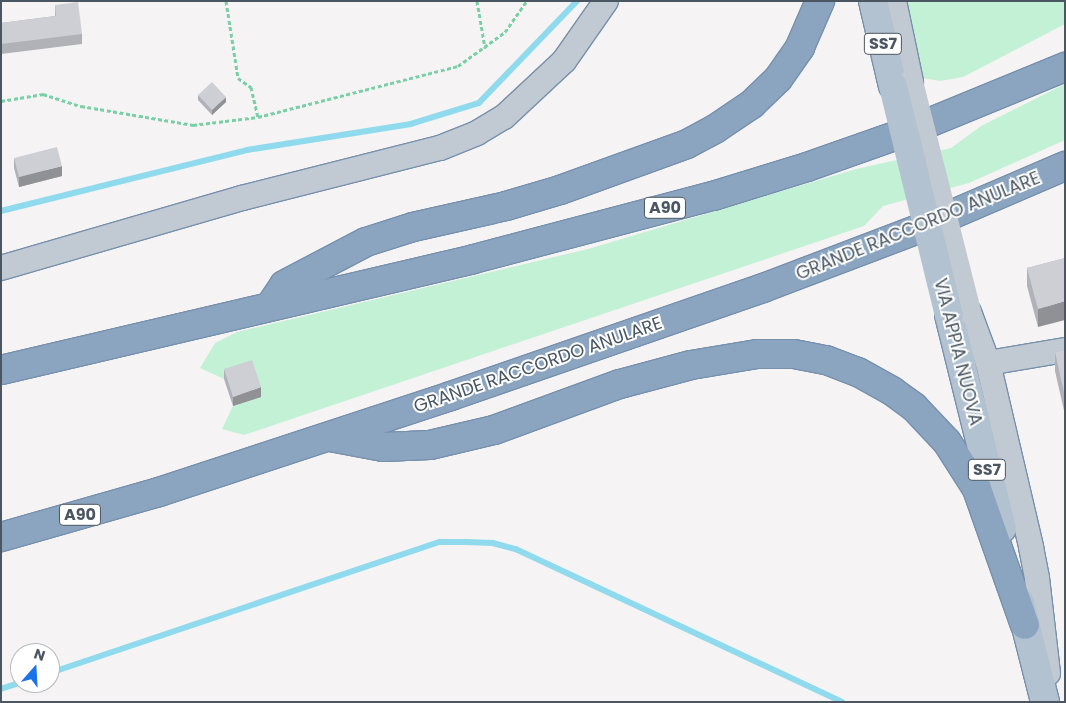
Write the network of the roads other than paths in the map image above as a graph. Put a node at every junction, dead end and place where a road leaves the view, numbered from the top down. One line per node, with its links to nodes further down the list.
1 (606, 1): 8 (street)
2 (820, 1): 9 (highway)
3 (874, 1): 6 (main road, VIA APPIA NUOVA / SS7)
4 (894, 1): 6 (street, VIA APPIA NUOVA)
5 (1065, 67): 9 (highway, A90)
6 (902, 84): 10 (main road, VIA APPIA NUOVA / SS7, bridge)
7 (1065, 166): 14 (highway, GRANDE RACCORDO ANULARE / A90)
8 (1, 268)
9 (270, 306): 13 (highway, A90)
10 (959, 313): 12 (street, VIA APPIA NUOVA); 16 (main road, VIA APPIA NUOVA / SS7)
11 (1065, 350): 12 (street)
12 (988, 363): 18 (street, VIA APPIA NUOVA)
13 (1, 370)
14 (328, 436): 15 (highway, GRANDE RACCORDO ANULARE / A90); 16 (highway)
15 (1, 537)
16 (1025, 625): 17 (main road, VIA APPIA NUOVA / SS7)
17 (1045, 702)
18 (1051, 702)

